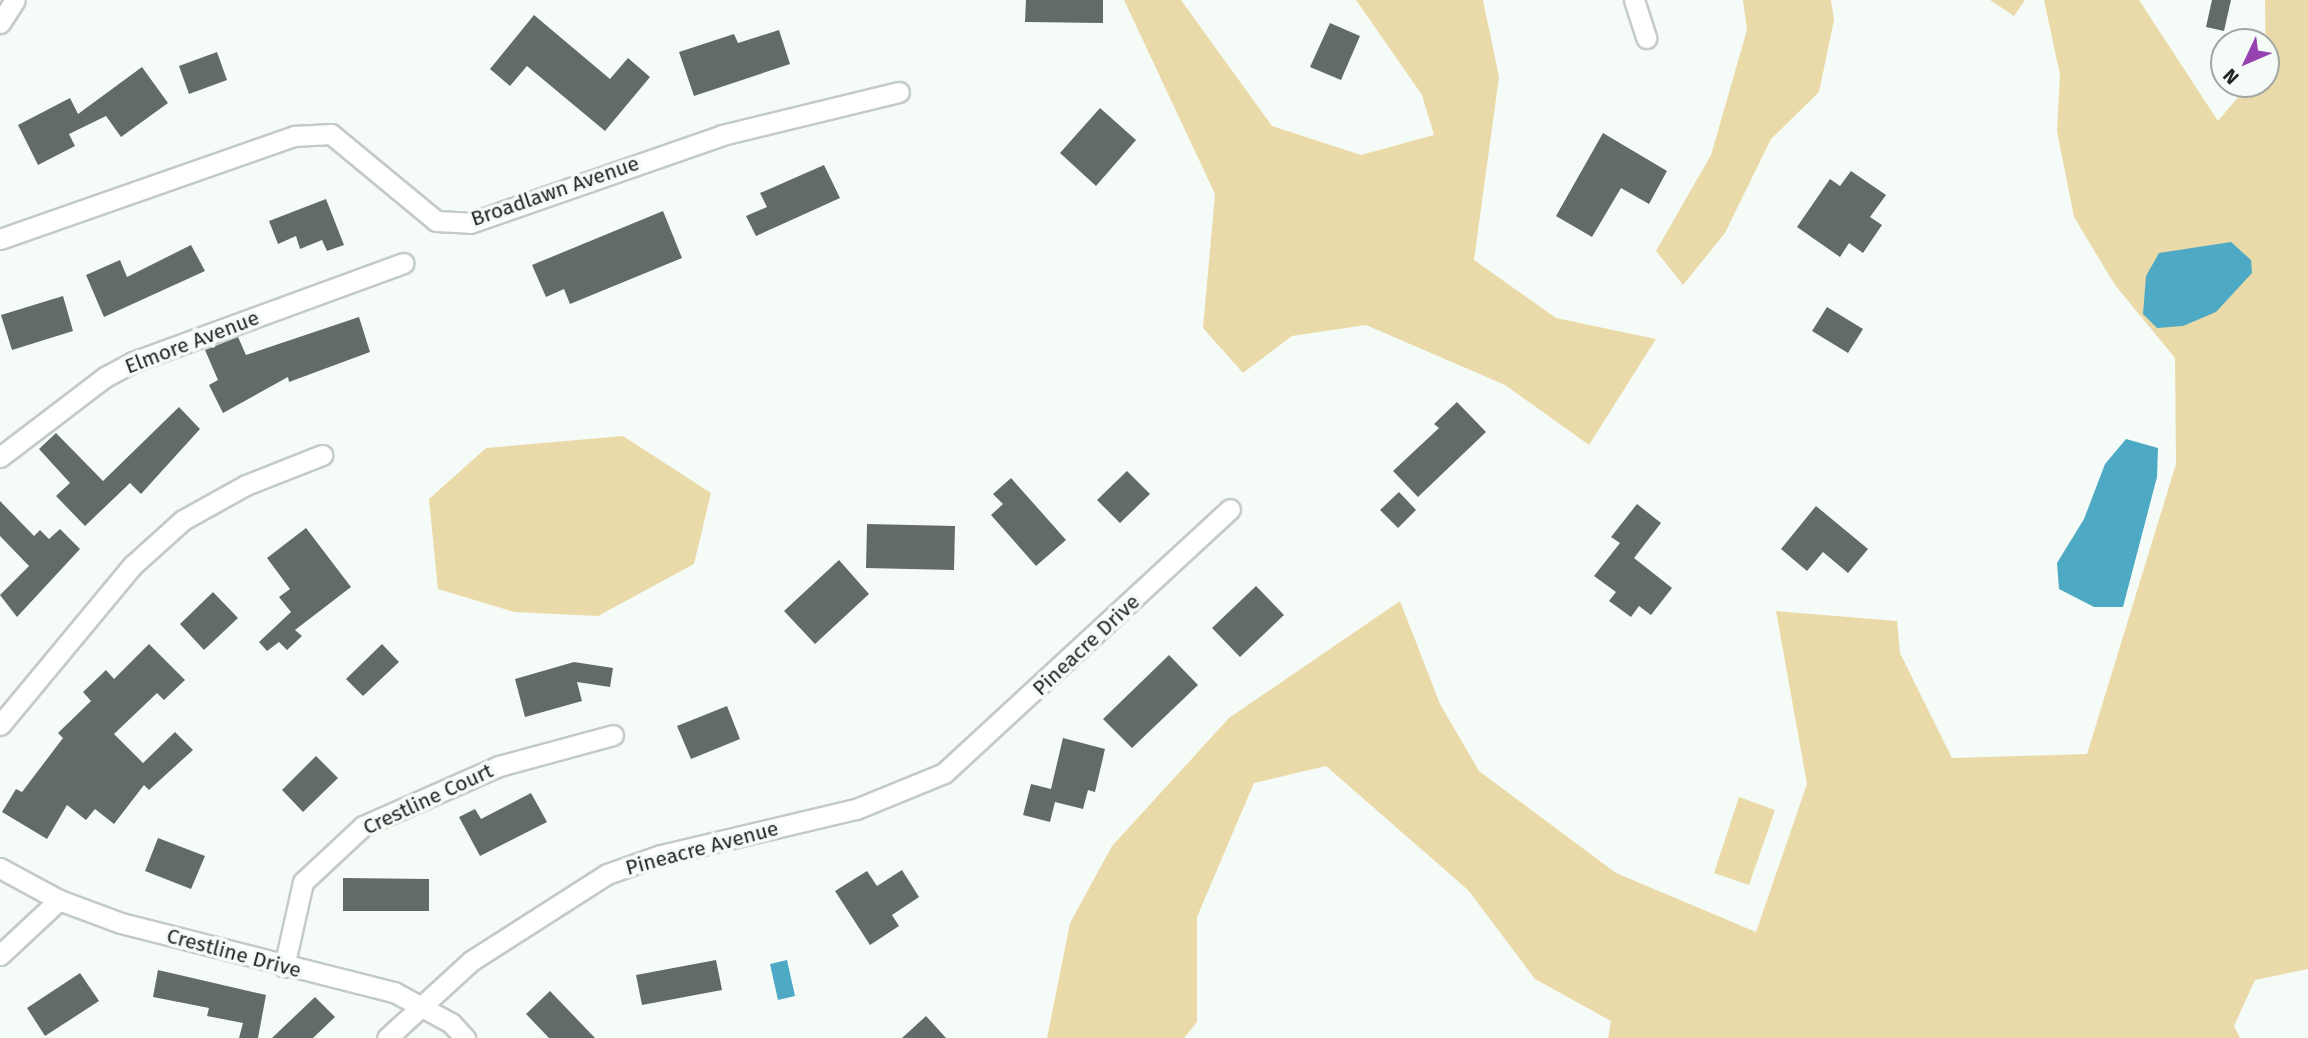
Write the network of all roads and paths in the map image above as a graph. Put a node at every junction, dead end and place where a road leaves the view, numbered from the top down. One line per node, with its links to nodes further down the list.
1 (15, 0): 3 (street)
2 (1634, 0): 4 (street)
3 (0, 23)
4 (1646, 38)
5 (899, 92): 6 (street, Broadlawn Avenue)
6 (0, 239)
7 (403, 263): 9 (street, Elmore Avenue)
8 (322, 454): 11 (street)
9 (0, 457)
10 (1230, 509): 13 (street, Pineacre Drive)
11 (0, 725)
12 (613, 735): 17 (street, Crestline Court)
13 (938, 776): 18 (street, Pineacre Avenue)
14 (0, 868): 15 (street, Crestline Drive)
15 (59, 900): 16 (street); 17 (street, Crestline Drive)
16 (0, 955)
17 (284, 967): 18 (street, Crestline Drive)
18 (421, 1007): 19 (street, Pineacre Avenue); 20 (street, Crestline Drive)
19 (387, 1038)
20 (465, 1038)

